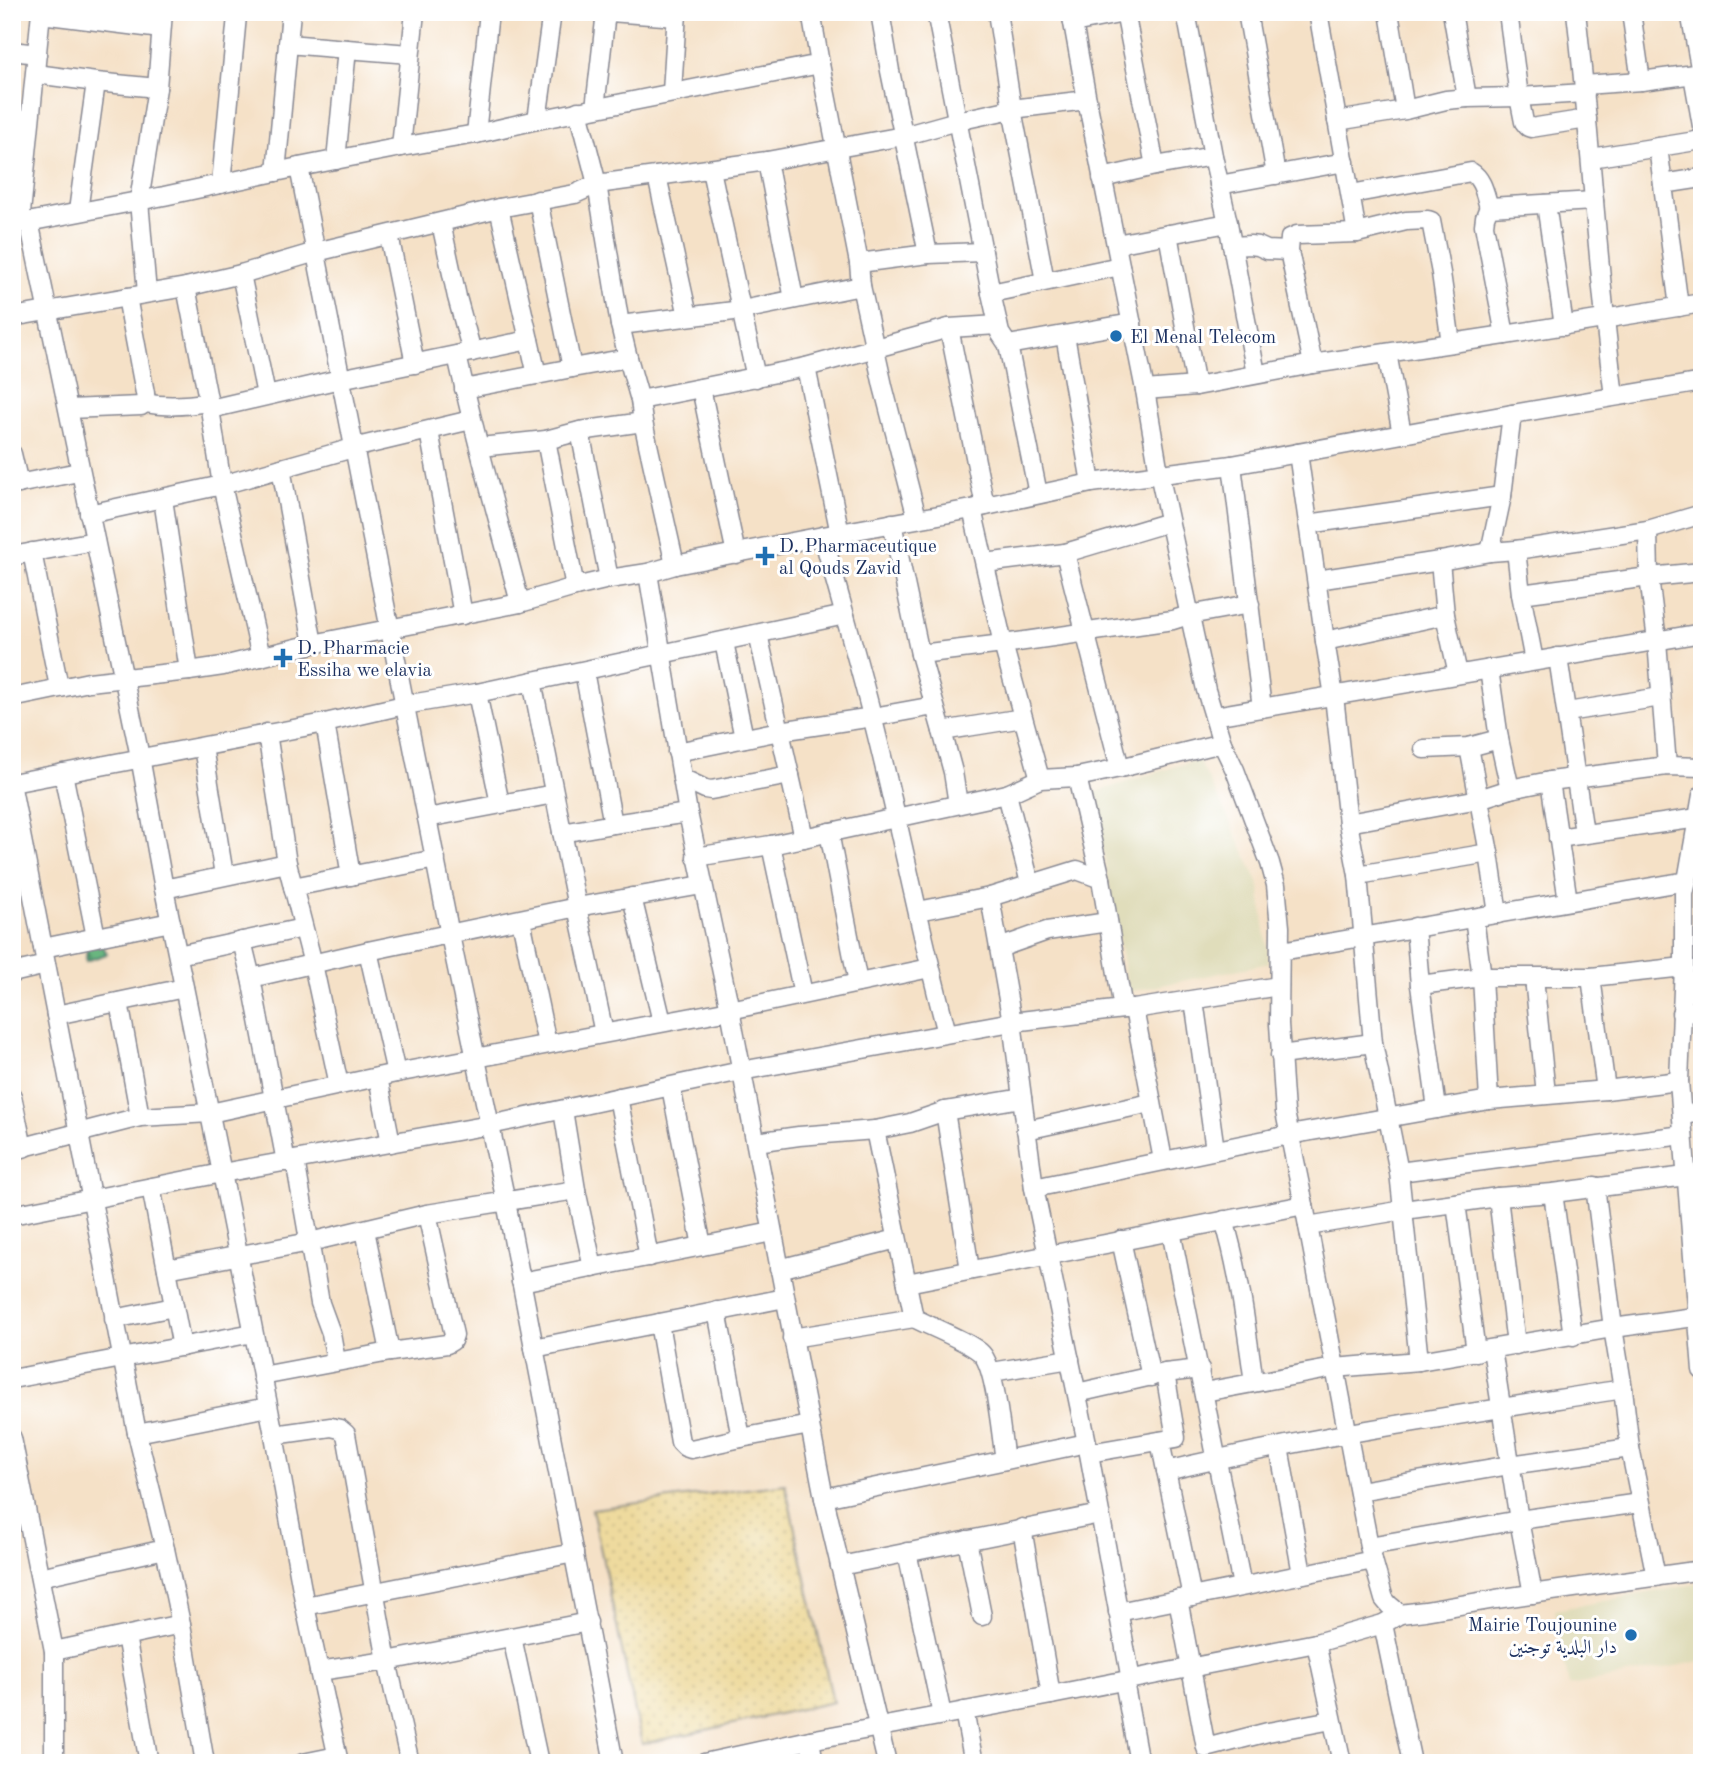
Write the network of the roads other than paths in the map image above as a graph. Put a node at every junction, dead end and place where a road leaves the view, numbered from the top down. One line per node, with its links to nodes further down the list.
1 (239, 12): 70 (street)
2 (284, 12): 22 (street)
3 (415, 12): 31 (street)
4 (489, 12): 51 (street)
5 (552, 12): 47 (street)
6 (608, 12): 23 (street); 44 (street)
7 (811, 12): 32 (street)
8 (880, 12): 52 (street)
9 (936, 12): 48 (street)
10 (997, 12): 43 (street)
11 (1126, 12): 25 (street); 62 (street)
12 (1186, 12): 57 (street)
13 (1247, 12): 66 (street)
14 (1318, 12): 49 (street)
15 (1390, 12): 45 (street)
16 (1452, 12): 41 (street)
17 (1508, 12): 40 (street)
18 (1576, 12): 38 (street)
19 (1631, 12): 35 (street)
20 (1690, 12): 34 (street)
21 (41, 13): 24 (street); 30 (street)
22 (291, 13): 27 (street)
23 (677, 15): 39 (street)
24 (96, 17): 26 (street)
25 (1072, 18): 42 (street)
26 (162, 20): 37 (street)
27 (288, 44): 28 (street); 65 (street)
28 (347, 49): 31 (street); 59 (street)
29 (12, 51): 30 (street)
30 (37, 54): 33 (street)
31 (411, 54): 54 (street)
32 (820, 64): 39 (street); 56 (street)
33 (36, 74): 36 (street); 82 (street)
34 (1698, 74): 35 (street); 50 (street)
35 (1641, 80): 38 (street)
36 (96, 82): 37 (street); 81 (street)
37 (157, 88): 76 (street)
38 (1584, 89): 40 (street); 46 (street)
39 (672, 93): 44 (street)
40 (1519, 97): 41 (street); 46 (street)
41 (1467, 98): 45 (street)
42 (1087, 100): 43 (street); 68 (street)
43 (1012, 108): 48 (street); 97 (street)
44 (587, 110): 47 (street); 71 (street)
45 (1405, 110): 49 (street)
46 (1587, 119): 58 (street)
47 (537, 120): 51 (street)
48 (957, 121): 52 (street); 92 (street)
49 (1337, 121): 61 (street)
50 (1702, 126)
51 (476, 134): 54 (street)
52 (903, 136): 56 (street); 93 (street)
53 (1702, 140): 55 (street)
54 (401, 147): 59 (street)
55 (1658, 147): 58 (street); 72 (street)
56 (837, 148): 60 (street); 94 (street)
57 (1213, 156): 62 (street); 73 (street)
58 (1591, 158): 77 (street)
59 (337, 160): 63 (street)
60 (767, 161): 64 (street); 103 (street)
61 (1345, 162): 66 (street); 74 (street)
62 (1155, 166): 68 (street)
63 (299, 167): 65 (street); 91 (street)
64 (710, 170): 67 (street); 106 (street)
65 (276, 172): 70 (street)
66 (1276, 175): 73 (street)
67 (657, 176): 71 (street); 108 (street)
68 (1102, 178): 88 (street)
69 (1702, 178): 72 (street)
70 (220, 184): 76 (street)
71 (597, 184): 75 (street); 112 (street)
72 (1662, 184): 105 (street)
73 (1219, 185): 84 (street)
74 (1350, 194): 79 (street); 85 (street)
75 (538, 200): 80 (street); 128 (street)
76 (139, 201): 81 (street); 100 (street)
77 (1594, 201): 78 (street); 110 (street)
78 (1546, 204): 79 (street); 114 (street)
79 (1489, 207): 117 (street)
80 (499, 208): 83 (street); 118 (street)
81 (78, 211): 82 (street)
82 (20, 223): 107 (street)
83 (441, 223): 87 (street); 123 (street)
84 (1228, 223): 86 (street); 89 (street)
85 (1357, 233): 90 (street); 119 (street)
86 (1168, 234): 88 (street); 134 (street)
87 (389, 235): 91 (street); 125 (street)
88 (1116, 244): 95 (street)
89 (1231, 246): 90 (street); 129 (street)
90 (1289, 251): 126 (street)
91 (316, 252): 96 (street); 132 (street)
92 (983, 252): 93 (street); 101 (street)
93 (928, 254): 94 (street)
94 (859, 263): 98 (street)
95 (1120, 265): 97 (street); 111 (street)
96 (241, 274): 99 (street); 138 (street)
97 (1045, 281): 101 (street)
98 (861, 286): 103 (street); 121 (street)
99 (186, 287): 100 (street); 142 (street)
100 (147, 293): 102 (street)
101 (991, 293): 113 (street)
102 (127, 297): 107 (street); 141 (street)
103 (794, 299): 106 (street)
104 (1702, 303): 105 (street)
105 (1679, 307): 110 (street)
106 (742, 310): 108 (street); 131 (street)
107 (47, 311): 109 (street); 143 (street)
108 (688, 316): 112 (street)
109 (12, 317)
110 (1604, 319): 114 (street); 139 (street)
111 (1132, 323): 116 (street); 137 (street)
112 (620, 325): 124 (street)
113 (998, 325): 115 (street); 120 (street)
114 (1564, 326): 117 (street)
115 (949, 328): 121 (street); 165 (street)
116 (1065, 335): 120 (street); 159 (street)
117 (1505, 335): 119 (street)
118 (529, 340): 123 (street); 130 (street)
119 (1451, 343): 122 (street)
120 (1008, 345): 162 (street)
121 (875, 348): 127 (street); 168 (street)
122 (1387, 353): 126 (street); 149 (street)
123 (465, 354): 125 (street); 136 (street)
124 (628, 358): 128 (street); 140 (street)
125 (415, 364): 132 (street)
126 (1313, 364): 129 (street)
127 (806, 367): 131 (street); 173 (street)
128 (572, 368): 130 (street)
129 (1256, 374): 134 (street)
130 (537, 375): 136 (street)
131 (756, 378): 135 (street)
132 (340, 379): 138 (street); 152 (street)
133 (1702, 382): 139 (street)
134 (1196, 386): 137 (street)
135 (701, 388): 140 (street); 179 (street)
136 (464, 389): 145 (street)
137 (1145, 390): 158 (street)
138 (266, 395): 142 (street)
139 (1614, 396): 144 (street)
140 (640, 400): 146 (street)
141 (144, 403): 142 (street); 143 (street)
142 (209, 405): 161 (street)
143 (69, 409): 157 (street)
144 (1512, 414): 149 (street); 163 (street)
145 (471, 420): 147 (street); 151 (street)
146 (643, 422): 148 (street); 183 (street)
147 (429, 431): 152 (street); 193 (street)
148 (580, 431): 150 (street); 187 (street)
149 (1402, 434): 153 (street)
150 (546, 440): 151 (street); 189 (street)
151 (480, 447): 191 (street)
152 (353, 448): 156 (street); 197 (street)
153 (1298, 453): 155 (street); 171 (street)
154 (12, 454): 160 (street)
155 (1232, 465): 158 (street); 192 (street)
156 (281, 468): 161 (street); 204 (street)
157 (79, 472): 160 (street); 166 (street)
158 (1159, 473): 159 (street); 169 (street)
159 (1091, 483): 162 (street)
160 (15, 484)
161 (222, 485): 164 (street); 208 (street)
162 (1038, 494): 165 (street)
163 (1502, 496): 171 (street); 177 (street)
164 (163, 499): 166 (street); 212 (street)
165 (978, 508): 168 (street); 182 (street)
166 (89, 514): 174 (street)
167 (1702, 514): 172 (street)
168 (917, 518): 170 (street)
169 (1169, 522): 178 (street); 195 (street)
170 (892, 523): 173 (street); 206 (street)
171 (1308, 524): 188 (street)
172 (1648, 530): 175 (street); 186 (street)
173 (831, 535): 179 (street); 194 (street)
174 (95, 541): 176 (street); 215 (street)
175 (1516, 550): 177 (street); 190 (street)
176 (32, 552): 180 (street); 217 (street)
177 (1490, 552): 181 (street)
178 (1065, 553): 182 (street); 198 (street)
179 (736, 554): 183 (street)
180 (12, 556)
181 (1440, 561): 188 (street); 196 (street)
182 (985, 563): 205 (street)
183 (674, 565): 185 (street)
184 (1702, 572): 186 (street)
185 (648, 573): 187 (street); 207 (street)
186 (1649, 577): 190 (street); 201 (street)
187 (609, 579): 189 (street)
188 (1317, 580): 202 (street)
189 (575, 587): 191 (street)
190 (1521, 594): 210 (street)
191 (520, 603): 193 (street)
192 (1250, 604): 195 (street); 224 (street)
193 (463, 615): 197 (street)
194 (845, 615): 200 (street); 227 (street)
195 (1189, 615): 198 (street); 226 (street)
196 (1445, 615): 202 (street); 214 (street)
197 (390, 628): 204 (street); 222 (street)
198 (1085, 632): 205 (street); 243 (street)
199 (1702, 633): 201 (street)
200 (758, 634): 203 (street); 230 (street)
201 (1657, 640): 209 (street); 220 (street)
202 (1325, 641): 219 (street)
203 (724, 642): 207 (street); 233 (street)
204 (313, 644): 208 (street)
205 (1003, 644): 206 (street); 228 (street)
206 (920, 653): 223 (street)
207 (660, 654): 213 (street); 239 (street)
208 (261, 657): 212 (street)
209 (1558, 657): 210 (street); 225 (street)
210 (1534, 661): 211 (street)
211 (1489, 669): 214 (street); 234 (street)
212 (189, 671): 215 (street)
213 (584, 671): 216 (street); 264 (street)
214 (1458, 674): 219 (street)
215 (122, 678): 217 (street); 240 (street)
216 (532, 681): 218 (street); 253 (street)
217 (59, 687): 221 (street)
218 (477, 692): 222 (street); 257 (street)
219 (1334, 696): 224 (street); 263 (street)
220 (1661, 697): 225 (street); 241 (street)
221 (12, 698)
222 (404, 705): 229 (street); 261 (street)
223 (934, 706): 227 (street); 231 (street)
224 (1262, 708): 226 (street)
225 (1567, 712): 247 (street)
226 (1214, 716): 235 (street)
227 (873, 718): 230 (street); 260 (street)
228 (1023, 718): 231 (street); 249 (street)
229 (325, 723): 232 (street); 277 (street)
230 (780, 731): 233 (street); 245 (street)
231 (942, 731): 258 (street)
232 (267, 733): 236 (street); 274 (street)
233 (744, 738): 239 (street)
234 (1499, 739): 237 (street); 252 (street)
235 (1222, 743): 243 (street); 302 (street)
236 (203, 747): 240 (street); 275 (street)
237 (1469, 747): 238 (street); 256 (street)
238 (1424, 749)
239 (677, 752): 248 (street)
240 (140, 757): 244 (street); 282 (street)
241 (1668, 766): 242 (street); 247 (street)
242 (1702, 766)
243 (1120, 768): 246 (street)
244 (63, 773): 251 (street); 297 (street)
245 (790, 775): 248 (street); 268 (street)
246 (1077, 777): 249 (street); 278 (street)
247 (1575, 777): 250 (street); 267 (street)
248 (681, 778): 259 (street)
249 (1040, 779): 254 (street)
250 (1550, 781): 252 (street); 269 (street)
251 (12, 785): 304 (street)
252 (1510, 789): 256 (street)
253 (554, 794): 257 (street); 266 (street)
254 (1007, 794): 258 (street); 279 (street)
255 (1702, 795): 262 (street)
256 (1479, 799): 263 (street); 271 (street)
257 (500, 804): 261 (street)
258 (958, 804): 260 (street)
259 (688, 813): 264 (street); 272 (street)
260 (895, 817): 265 (street); 288 (street)
261 (427, 818): 273 (street)
262 (1698, 818): 267 (street); 283 (street)
263 (1348, 823): 276 (street)
264 (613, 824): 266 (street)
265 (829, 832): 268 (street); 313 (street)
266 (562, 833): 287 (street)
267 (1584, 833): 269 (street)
268 (804, 838): 270 (street)
269 (1558, 838): 286 (street)
270 (771, 845): 272 (street); 317 (street)
271 (1489, 853): 276 (street); 289 (street)
272 (696, 857): 280 (street)
273 (436, 859): 277 (street); 296 (street)
274 (287, 863): 275 (street); 281 (street)
275 (224, 875): 282 (street)
276 (1358, 875): 298 (street)
277 (351, 876): 281 (street)
278 (1101, 879): 279 (street); 293 (street)
279 (1030, 883): 285 (street)
280 (702, 885): 284 (street); 322 (street)
281 (293, 887): 295 (street)
282 (164, 889): 292 (street)
283 (1691, 889): 286 (street); 306 (street)
284 (632, 897): 287 (street); 326 (street)
285 (990, 897): 288 (street); 300 (street)
286 (1568, 901): 289 (street)
287 (577, 907): 291 (street); 327 (street)
288 (918, 911): 307 (street)
289 (1498, 914): 290 (street)
290 (1474, 918): 294 (street); 309 (street)
291 (521, 920): 296 (street); 330 (street)
292 (171, 922): 297 (street); 303 (street)
293 (1108, 922): 300 (street); 320 (street)
294 (1415, 927): 298 (street); 314 (street)
295 (303, 928): 299 (street); 305 (street)
296 (450, 935): 301 (street); 332 (street)
297 (96, 937): 304 (street)
298 (1364, 937): 302 (street); 329 (street)
299 (242, 941): 303 (street); 311 (street)
300 (999, 947): 325 (street)
301 (368, 951): 305 (street); 334 (street)
302 (1281, 951): 315 (street)
303 (178, 955): 316 (street)
304 (44, 957): 308 (street); 324 (street)
305 (313, 964): 311 (street); 337 (street)
306 (1684, 967): 310 (street); 323 (street)
307 (930, 968): 313 (street); 328 (street)
308 (12, 973)
309 (1482, 977): 312 (street); 314 (street); 345 (street)
310 (1591, 977): 312 (street); 339 (street)
311 (251, 978): 344 (street)
312 (1534, 978): 340 (street)
313 (858, 983): 317 (street)
314 (1420, 985): 347 (street)
315 (1279, 986): 318 (street); 331 (street)
316 (184, 988): 319 (street); 351 (street)
317 (803, 994): 322 (street)
318 (1194, 999): 320 (street); 364 (street)
319 (119, 1002): 324 (street); 353 (street)
320 (1128, 1009): 325 (street); 346 (street)
321 (1702, 1009): 323 (street)
322 (730, 1010): 326 (street); 333 (street)
323 (1681, 1013): 336 (street)
324 (56, 1015): 358 (street)
325 (1012, 1021): 328 (street); 343 (street)
326 (662, 1022): 327 (street)
327 (604, 1033): 330 (street)
328 (947, 1033): 333 (street)
329 (1373, 1043): 331 (street); 354 (street)
330 (547, 1044): 332 (street)
331 (1280, 1055): 359 (street)
332 (476, 1058): 334 (street); 355 (street)
333 (741, 1071): 338 (street); 361 (street)
334 (396, 1073): 335 (street)
335 (378, 1077): 337 (street); 362 (street)
336 (1679, 1081): 339 (street); 352 (street)
337 (339, 1085): 344 (street)
338 (671, 1087): 342 (street); 392 (street)
339 (1606, 1090): 340 (street)
340 (1546, 1094): 345 (street)
341 (12, 1096): 363 (street)
342 (618, 1097): 348 (street); 395 (street)
343 (1022, 1098): 349 (street); 357 (street)
344 (274, 1099): 351 (street); 366 (street)
345 (1489, 1100): 347 (street)
346 (1151, 1103): 357 (street); 365 (street)
347 (1437, 1109): 354 (street)
348 (563, 1110): 355 (street); 373 (street)
349 (945, 1111): 356 (street); 399 (street)
350 (1702, 1112): 352 (street)
351 (210, 1113): 353 (street); 368 (street)
352 (1682, 1114): 360 (street)
353 (141, 1117): 358 (street)
354 (1387, 1118): 359 (street); 367 (street)
355 (490, 1125): 362 (street); 377 (street)
356 (874, 1130): 361 (street); 389 (street)
357 (1026, 1130): 372 (street)
358 (78, 1132): 363 (street); 376 (street)
359 (1289, 1135): 364 (street); 379 (street)
360 (1683, 1135): 367 (street); 369 (street)
361 (755, 1142): 387 (street)
362 (391, 1143): 366 (street)
363 (18, 1149)
364 (1215, 1150): 365 (street)
365 (1163, 1160): 372 (street)
366 (291, 1161): 368 (street); 391 (street)
367 (1399, 1172): 380 (street)
368 (222, 1173): 371 (street); 393 (street)
369 (1686, 1176): 370 (street); 388 (street)
370 (1595, 1186): 374 (street); 409 (street)
371 (151, 1187): 376 (street); 397 (street)
372 (1034, 1188): 394 (street)
373 (576, 1190): 377 (street); 396 (street)
374 (1553, 1193): 375 (street); 411 (street)
375 (1498, 1197): 378 (street); 413 (street)
376 (91, 1199): 382 (street); 407 (street)
377 (506, 1202): 381 (street); 400 (street)
378 (1456, 1203): 380 (street); 416 (street)
379 (1304, 1205): 383 (street); 384 (street)
380 (1404, 1210): 384 (street); 421 (street)
381 (427, 1214): 385 (street); 417 (street)
382 (12, 1215)
383 (1224, 1220): 386 (street); 429 (street)
384 (1308, 1226): 423 (street)
385 (365, 1230): 391 (street); 417 (street)
386 (1171, 1231): 390 (street); 422 (street)
387 (772, 1232): 392 (street); 398 (street)
388 (1696, 1234): 405 (street)
389 (897, 1239): 398 (street); 401 (street)
390 (1121, 1240): 394 (street); 426 (street)
391 (310, 1242): 393 (street); 420 (street)
392 (702, 1246): 395 (street)
393 (239, 1255): 397 (street); 410 (street)
394 (1047, 1255): 399 (street); 419 (street)
395 (649, 1257): 396 (street)
396 (593, 1268): 400 (street)
397 (167, 1269): 403 (street)
398 (779, 1269): 402 (street)
399 (970, 1270): 401 (street)
400 (521, 1282): 415 (street)
401 (907, 1283): 406 (street)
402 (785, 1298): 404 (street); 412 (street)
403 (174, 1307): 407 (street); 414 (street)
404 (717, 1311): 408 (street); 440 (street)
405 (1700, 1316): 409 (street); 424 (street)
406 (914, 1318): 412 (street); 425 (street)
407 (114, 1319): 418 (street)
408 (659, 1323): 415 (street); 440 (street)
409 (1614, 1328): 411 (street); 430 (street)
410 (253, 1333): 414 (street); 427 (street)
411 (1573, 1336): 413 (street)
412 (792, 1338): 435 (street)
413 (1516, 1345): 416 (street)
414 (182, 1347): 418 (street)
415 (534, 1348): 458 (street)
416 (1484, 1351): 421 (street); 434 (street)
417 (390, 1352): 420 (street)
418 (123, 1359): 428 (street); 436 (street)
419 (1070, 1359): 425 (street); 432 (street)
420 (336, 1361): 427 (street)
421 (1419, 1361): 423 (street)
422 (1200, 1368): 426 (street); 431 (street)
423 (1334, 1368): 429 (street); 437 (street)
424 (1702, 1370)
425 (992, 1372): 446 (street)
426 (1158, 1375): 432 (street); 441 (street)
427 (262, 1376): 433 (street)
428 (12, 1379)
429 (1254, 1382): 431 (street)
430 (1623, 1389): 434 (street); 444 (street)
431 (1205, 1392): 445 (street)
432 (1077, 1393): 443 (street)
433 (268, 1407): 436 (street); 438 (street)
434 (1502, 1409): 437 (street); 447 (street)
435 (810, 1425): 440 (street); 450 (street)
436 (137, 1433): 456 (street)
437 (1348, 1434): 442 (street); 449 (street)
438 (274, 1435): 466 (street); 469 (street)
439 (12, 1438): 463 (street)
440 (741, 1438)
441 (1160, 1441): 443 (street); 448 (street)
442 (1279, 1447): 445 (street); 462 (street)
443 (1088, 1448): 446 (street); 452 (street)
444 (1630, 1448): 447 (street); 451 (street)
445 (1217, 1459): 448 (street); 465 (street)
446 (1005, 1460): 450 (street)
447 (1510, 1465): 449 (street); 453 (street)
448 (1166, 1471): 468 (street)
449 (1359, 1491): 459 (street)
450 (824, 1498): 460 (street)
451 (1640, 1503): 453 (street); 464 (street)
452 (1100, 1514): 454 (street); 470 (street)
453 (1519, 1520): 459 (street); 467 (street)
454 (1023, 1528): 455 (street); 484 (street)
455 (967, 1540): 457 (street); 472 (street)
456 (165, 1549): 463 (street); 474 (street)
457 (906, 1552): 460 (street); 486 (street)
458 (574, 1553): 466 (street); 473 (street)
459 (1371, 1553): 462 (street); 471 (street)
460 (839, 1566): 488 (street)
461 (1702, 1570): 464 (street)
462 (1302, 1574): 465 (street)
463 (40, 1577): 479 (street)
464 (1656, 1577): 467 (street)
465 (1242, 1586): 468 (street)
466 (376, 1592): 469 (street); 480 (street)
467 (1533, 1594): 471 (street)
468 (1185, 1598): 470 (street); 481 (street)
469 (305, 1605): 482 (street)
470 (1118, 1612): 483 (street)
471 (1400, 1614): 475 (street)
472 (982, 1616)
473 (587, 1622): 477 (street); 499 (street)
474 (181, 1624): 476 (street); 495 (street)
475 (1383, 1624): 478 (street); 505 (street)
476 (126, 1636): 479 (street); 494 (street)
477 (512, 1637): 480 (street); 498 (street)
478 (1316, 1643): 481 (street); 487 (street)
479 (54, 1651): 493 (street)
480 (387, 1661): 482 (street); 497 (street)
481 (1192, 1668): 483 (street); 490 (street)
482 (319, 1671): 491 (street)
483 (1128, 1680): 484 (street); 492 (street)
484 (1051, 1695): 485 (street)
485 (964, 1711): 486 (street); 503 (street)
486 (942, 1715): 488 (street)
487 (1332, 1720): 490 (street); 504 (street)
488 (879, 1728): 489 (street); 502 (street)
489 (810, 1740): 500 (street); 501 (street)
490 (1208, 1755)
491 (338, 1759): 496 (street)
492 (1137, 1762)
493 (54, 1763)
494 (149, 1763)
495 (205, 1763)
496 (303, 1763)
497 (410, 1763)
498 (540, 1763)
499 (614, 1763)
500 (704, 1763)
501 (814, 1763)
502 (887, 1763)
503 (974, 1763)
504 (1342, 1763)
505 (1412, 1763)

